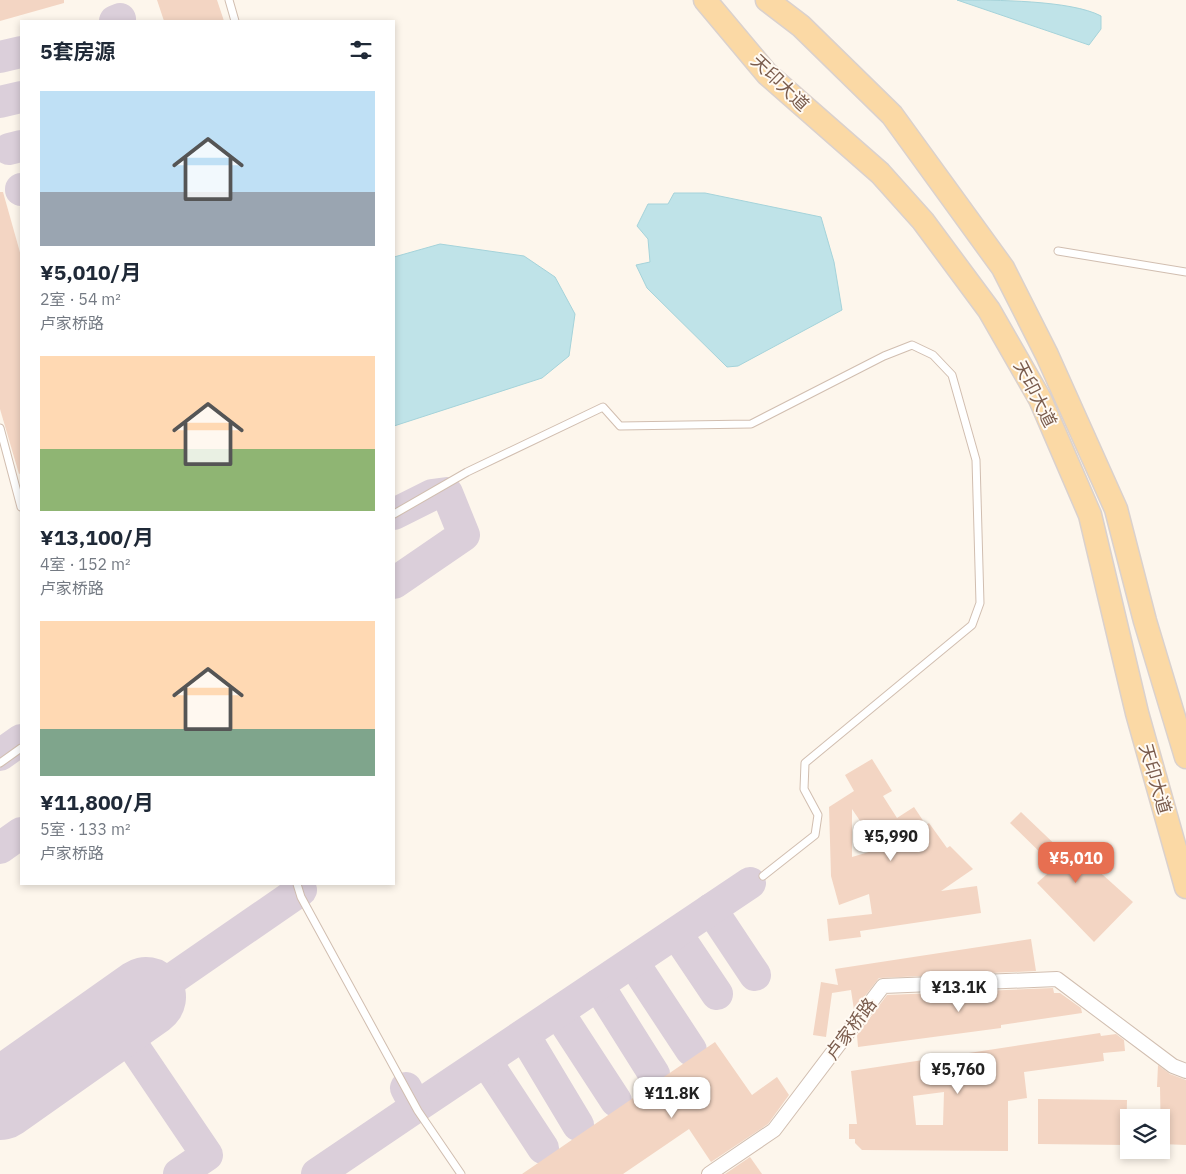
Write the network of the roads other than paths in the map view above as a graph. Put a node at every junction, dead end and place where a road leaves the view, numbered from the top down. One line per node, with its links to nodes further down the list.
1 (229, 0): 4 (lane)
2 (705, 0): 15 (main road, 天印大道)
3 (767, 0): 11 (main road, 天印大道)
4 (235, 20)
5 (1058, 251): 6 (lane)
6 (1186, 272)
7 (0, 428): 8 (lane)
8 (20, 503)
9 (395, 513): 13 (lane)
10 (20, 749): 12 (lane)
11 (1185, 755)
12 (0, 763)
13 (763, 876)
14 (297, 885): 17 (lane)
15 (1186, 887)
16 (1186, 1071): 18 (street, 卢家桥路)
17 (461, 1174)
18 (709, 1174)

